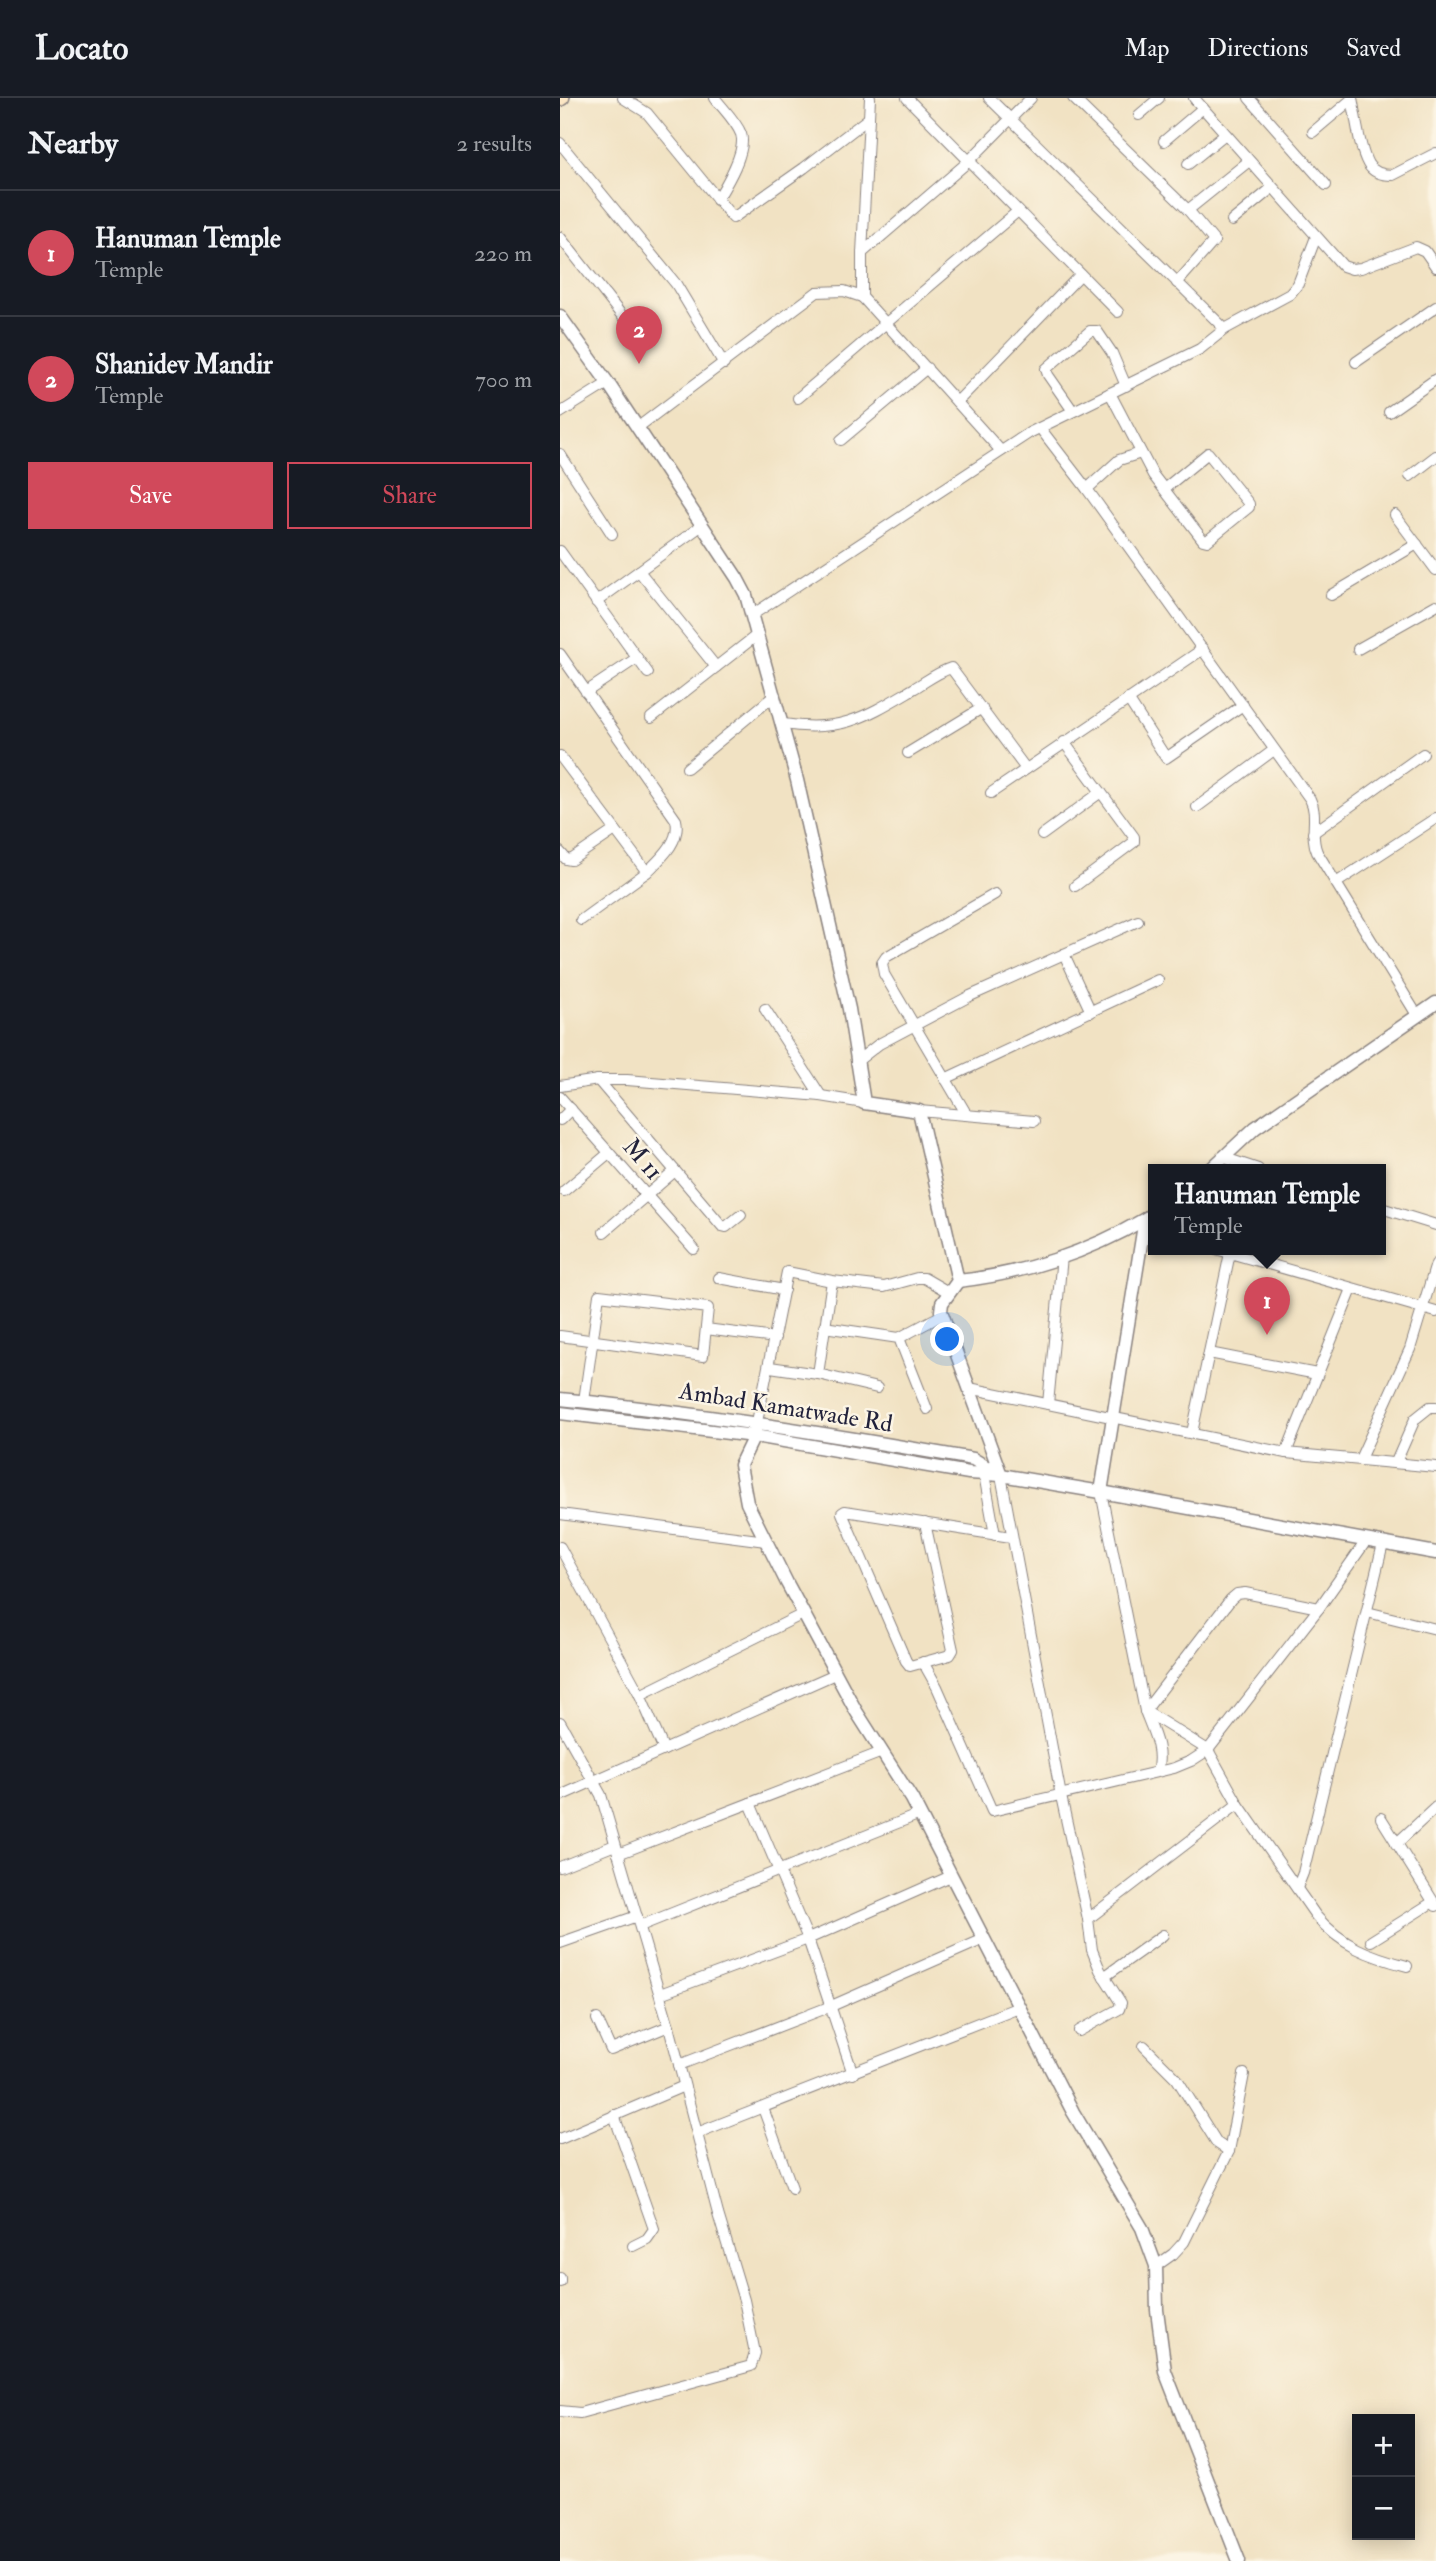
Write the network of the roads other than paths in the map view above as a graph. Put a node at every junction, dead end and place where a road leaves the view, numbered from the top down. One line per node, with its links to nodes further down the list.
1 (623, 98): 26 (street)
2 (715, 98): 26 (street)
3 (870, 98): 14 (street)
4 (907, 98): 21 (street)
5 (989, 98): 15 (street)
6 (1031, 98): 15 (street)
7 (1073, 98): 27 (street)
8 (1159, 98): 13 (street)
9 (1194, 98): 12 (street)
10 (1249, 98): 24 (street)
11 (1352, 99): 16 (street); 20 (street)
12 (1203, 108): 17 (street); 18 (street)
13 (1139, 115)
14 (869, 118): 26 (street); 32 (street)
15 (1011, 119): 21 (street); 35 (street)
16 (1312, 132)
17 (1225, 134): 22 (street); 23 (street)
18 (1164, 141)
19 (560, 143): 45 (street)
20 (1436, 153)
21 (969, 161): 28 (street); 32 (street)
22 (1249, 161): 25 (street); 27 (street)
23 (1188, 164)
24 (1326, 186)
25 (1272, 188): 29 (street); 31 (street)
26 (717, 200)
27 (1188, 210): 35 (street)
28 (1018, 211): 34 (street); 41 (street)
29 (1232, 221)
30 (560, 237): 40 (street)
31 (1316, 237): 33 (street); 42 (street)
32 (862, 253): 36 (street)
33 (1436, 268)
34 (1080, 275): 38 (street); 52 (street)
35 (1177, 283): 42 (street)
36 (862, 297): 41 (street); 45 (street)
37 (1436, 307): 44 (street)
38 (1118, 312)
39 (560, 316): 43 (street)
40 (624, 317)
41 (886, 323): 46 (street); 51 (street)
42 (1226, 330): 49 (street)
43 (565, 333): 48 (street)
44 (1356, 362)
45 (724, 364): 56 (street)
46 (927, 368): 52 (street); 58 (street)
47 (1436, 379): 54 (street)
48 (608, 383): 55 (street); 56 (street)
49 (1126, 386): 50 (street); 53 (street)
50 (1110, 393): 53 (street); 60 (street)
51 (798, 398)
52 (957, 402): 59 (street)
53 (1073, 411): 57 (street)
54 (1389, 412)
55 (560, 413)
56 (637, 428): 67 (street)
57 (1040, 428): 59 (street); 64 (street)
58 (841, 440)
59 (1001, 451): 76 (street)
60 (1141, 453): 64 (street); 65 (street)
61 (560, 454): 68 (street)
62 (1436, 456): 63 (street)
63 (1410, 476)
64 (1087, 489): 78 (street)
65 (1164, 489): 65 (street)
66 (1395, 515): 69 (street)
67 (701, 526): 72 (street); 76 (street)
68 (612, 534)
69 (1417, 544): 71 (street); 73 (street)
70 (560, 551): 74 (street)
71 (1436, 570)
72 (639, 571): 74 (street); 82 (street)
73 (1331, 595)
74 (596, 602): 81 (street)
75 (1436, 605): 79 (street)
76 (752, 615): 77 (street)
77 (757, 635): 82 (street); 85 (street)
78 (1203, 649): 86 (street); 87 (street)
79 (1358, 649)
80 (560, 654): 84 (street)
81 (637, 658): 83 (street); 84 (street)
82 (716, 667): 89 (street)
83 (648, 673)
84 (586, 692): 106 (street)
85 (775, 695): 90 (street); 96 (street)
86 (1128, 699): 87 (street); 91 (street)
87 (1243, 705): 92 (street)
88 (982, 708): 90 (street); 93 (street); 97 (street)
89 (651, 718)
90 (783, 724): 119 (street)
91 (1064, 742): 97 (street); 98 (street)
92 (1274, 750): 100 (street); 103 (street)
93 (908, 753)
94 (1423, 754): 103 (street)
95 (560, 756): 102 (street)
96 (687, 768)
97 (1026, 769): 99 (street)
98 (1101, 792): 104 (street); 108 (street)
99 (991, 793)
100 (1198, 807)
101 (1436, 818): 107 (street)
102 (615, 830): 105 (street); 106 (street)
103 (1313, 833): 107 (street)
104 (1042, 835)
105 (560, 852)
106 (647, 872): 110 (street)
107 (1336, 883): 117 (street)
108 (1075, 886)
109 (995, 894): 118 (street)
110 (581, 920)
111 (1139, 921): 112 (street)
112 (1064, 954): 116 (street); 118 (street)
113 (1158, 980): 116 (street)
114 (1436, 1003): 117 (street)
115 (765, 1009): 123 (street)
116 (1091, 1012): 120 (street)
117 (1417, 1015): 132 (street)
118 (913, 1026): 119 (street); 120 (street)
119 (856, 1062): 125 (street)
120 (945, 1079): 128 (street)
121 (598, 1080): 122 (street); 123 (street); 135 (street)
122 (560, 1086)
123 (821, 1096): 125 (street)
124 (560, 1097): 126 (street, M 11)
125 (863, 1103): 127 (street)
126 (571, 1109): 129 (street); 131 (street, M 11)
127 (919, 1111): 128 (street); 151 (street)
128 (967, 1115): 130 (street)
129 (560, 1120)
130 (1034, 1121)
131 (609, 1153): 136 (street); 137 (street, M 11)
132 (1222, 1157): 133 (street); 134 (street)
133 (1216, 1164)
134 (1243, 1164)
135 (675, 1171): 137 (street); 139 (street)
136 (564, 1191)
137 (647, 1195): 143 (street); 144 (street, M 11)
138 (1386, 1210): 141 (street)
139 (741, 1214)
140 (1148, 1223): 147 (street)
141 (1436, 1225)
142 (1148, 1228): 176 (street)
143 (604, 1232)
144 (694, 1249)
145 (1230, 1255): 164 (street)
146 (1237, 1255): 152 (street)
147 (1062, 1256): 151 (street); 172 (street)
148 (1436, 1264): 155 (street)
149 (719, 1278): 153 (street)
150 (832, 1281): 153 (street); 154 (street); 158 (street)
151 (958, 1281): 154 (street)
152 (1352, 1289): 155 (street); 167 (street)
153 (784, 1290): 161 (street)
154 (950, 1293): 157 (street)
155 (1422, 1309): 156 (street); 181 (street)
156 (1436, 1312)
157 (942, 1315): 162 (street); 169 (street)
158 (824, 1327): 162 (street); 166 (street)
159 (706, 1329): 161 (street); 163 (street); 163 (street)
160 (560, 1336): 163 (street)
161 (775, 1338): 165 (street)
162 (899, 1338): 174 (street)
163 (593, 1339): 171 (street)
164 (1209, 1353): 167 (street); 178 (street)
165 (770, 1367): 166 (street); 177 (street)
166 (818, 1374): 168 (street)
167 (1317, 1374): 180 (street)
168 (877, 1388)
169 (970, 1388): 172 (street); 185 (street)
170 (560, 1399): 171 (street, Ambad Kamatwade Rd)
171 (584, 1401): 177 (street, Ambad Kamatwade Rd)
172 (1048, 1404): 176 (street)
173 (1436, 1408): 182 (street)
174 (927, 1409)
175 (560, 1413): 179 (street, Ambad Kamatwade Rd)
176 (1113, 1418): 178 (street); 186 (street)
177 (757, 1422): 179 (street); 185 (street, Ambad Kamatwade Rd)
178 (1192, 1433): 180 (street)
179 (754, 1436): 184 (street, Ambad Kamatwade Rd); 191 (street)
180 (1286, 1453): 181 (street)
181 (1360, 1459): 182 (street)
182 (1396, 1462): 183 (street)
183 (1436, 1467)
184 (984, 1474): 185 (street, Ambad Kamatwade Rd); 189 (street)
185 (1001, 1475): 186 (street, Ambad Kamatwade Rd); 190 (street)
186 (1101, 1492): 192 (street, Ambad Kamatwade Rd); 203 (street)
187 (560, 1514): 191 (street)
188 (925, 1523): 188 (street); 189 (street)
189 (995, 1535): 190 (street)
190 (1011, 1537): 211 (street)
191 (766, 1541): 198 (street)
192 (1366, 1541): 193 (street, Ambad Kamatwade Rd); 196 (street)
193 (1383, 1544): 195 (street, Ambad Kamatwade Rd); 197 (street)
194 (560, 1547): 202 (street)
195 (1436, 1553)
196 (1319, 1608): 203 (street); 206 (street)
197 (1367, 1612): 199 (street); 222 (street)
198 (803, 1614): 201 (street); 202 (street)
199 (1436, 1629)
200 (923, 1662): 211 (street)
201 (835, 1674): 205 (street); 207 (street)
202 (640, 1695): 205 (street)
203 (1145, 1711): 206 (street); 208 (street)
204 (561, 1725): 209 (street)
205 (664, 1750): 209 (street)
206 (1208, 1750): 208 (street); 213 (street)
207 (881, 1752): 212 (street); 215 (street)
208 (1157, 1772): 211 (street)
209 (593, 1781): 210 (street); 218 (street)
210 (560, 1796)
211 (1061, 1796): 224 (street)
212 (750, 1803): 218 (street); 220 (street)
213 (1238, 1804): 222 (street); 224 (street)
214 (1436, 1807): 217 (street)
215 (920, 1814): 220 (street); 221 (street)
216 (1381, 1818): 217 (street)
217 (1396, 1844): 223 (street)
218 (617, 1849): 219 (street); 225 (street)
219 (560, 1867)
220 (777, 1870): 225 (street); 227 (street)
221 (951, 1876): 227 (street); 228 (street)
222 (1297, 1888): 231 (street)
223 (1435, 1904): 229 (street)
224 (1088, 1920): 232 (street)
225 (638, 1921): 230 (street); 233 (street)
226 (1163, 1935): 232 (street)
227 (808, 1939): 233 (street); 234 (street)
228 (984, 1940): 234 (street); 235 (street)
229 (1371, 1941)
230 (560, 1943)
231 (1407, 1966)
232 (1104, 1977): 238 (street)
233 (660, 1994): 237 (street)
234 (829, 2007): 240 (street); 241 (street)
235 (1019, 2007): 241 (street); 251 (street)
236 (597, 2019): 237 (street)
237 (669, 2026): 240 (street)
238 (1079, 2031)
239 (1144, 2046): 248 (street)
240 (679, 2065): 243 (street)
241 (853, 2074): 244 (street)
242 (1244, 2074): 248 (street)
243 (684, 2085): 245 (street); 246 (street)
244 (763, 2108): 246 (street); 249 (street)
245 (614, 2115): 247 (street); 250 (street)
246 (697, 2133): 252 (street)
247 (561, 2136)
248 (1229, 2151): 251 (street)
249 (792, 2188)
250 (633, 2246)
251 (1156, 2266): 253 (street)
252 (560, 2411)
253 (1239, 2561)

